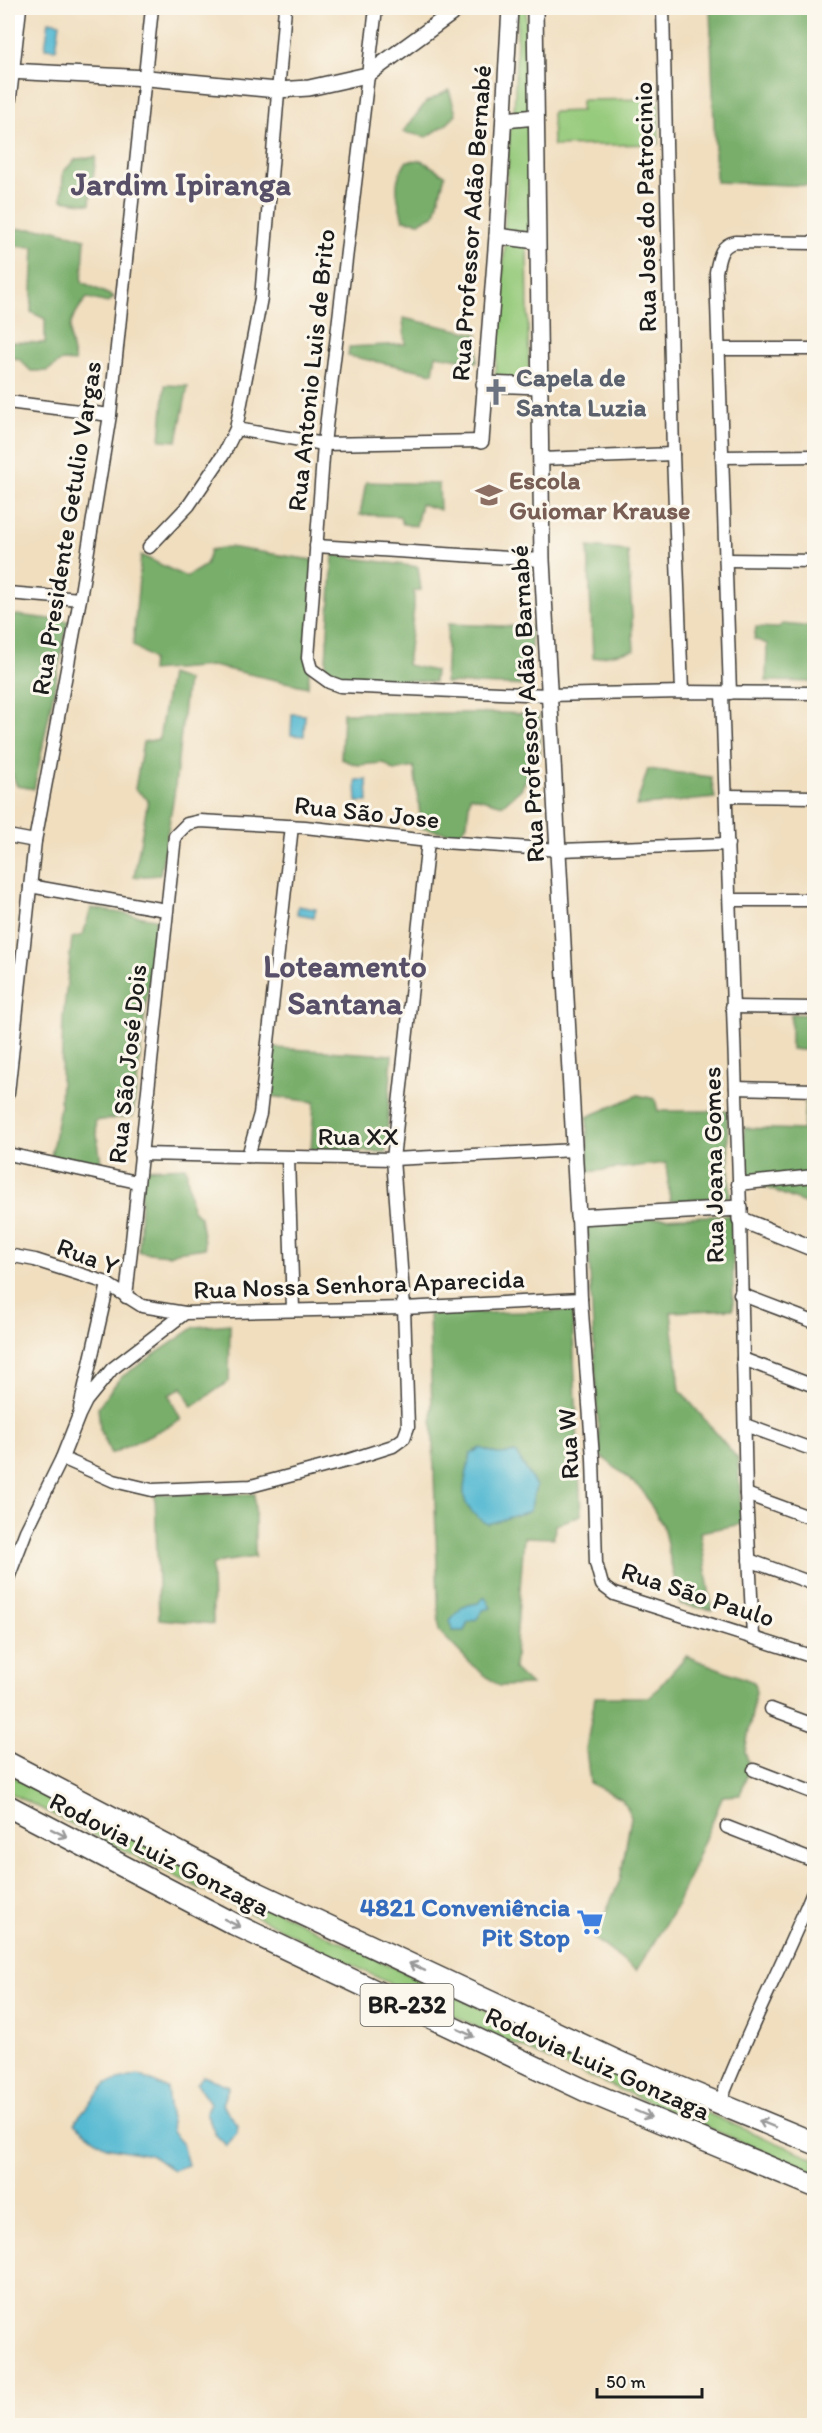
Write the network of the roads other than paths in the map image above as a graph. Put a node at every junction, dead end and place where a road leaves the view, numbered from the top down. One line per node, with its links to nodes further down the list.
1 (20, 8): 9 (street)
2 (152, 8): 11 (street, Rua Presidente Getulio Vargas)
3 (285, 8): 12 (street)
4 (376, 8): 10 (street, Rua Antonio Luis de Brito)
5 (459, 8): 10 (street)
6 (510, 8): 15 (street, Rua Professor Adão Bernabé)
7 (535, 8): 14 (street, Rua Professor Adão Barnabé)
8 (663, 8): 28 (street, Rua José do Patrocinio)
9 (10, 71): 11 (street); 13 (street)
10 (367, 75): 12 (street); 27 (street, Rua Antonio Luis de Brito)
11 (147, 77): 12 (street); 24 (street, Rua Presidente Getulio Vargas)
12 (277, 90): 25 (street)
13 (8, 115)
14 (536, 117): 15 (street); 17 (street, Rua Professor Adão Barnabé)
15 (504, 120): 16 (street, Rua Professor Adão Bernabé)
16 (497, 236): 17 (street); 21 (street, Rua Professor Adão Bernabé)
17 (536, 241): 22 (street, Rua Professor Adão Barnabé)
18 (814, 243): 19 (street, Rua Joana Gomes)
19 (719, 349): 20 (street); 30 (street, Rua Joana Gomes)
20 (814, 349)
21 (484, 384): 22 (street); 26 (street, Rua Professor Adão Bernabé)
22 (539, 386): 31 (street, Rua Professor Adão Barnabé)
23 (8, 402): 24 (street)
24 (110, 415): 38 (street, Rua Presidente Getulio Vargas)
25 (236, 429): 27 (street); 33 (street)
26 (481, 441): 27 (street)
27 (324, 444): 32 (street, Rua Antonio Luis de Brito)
28 (673, 454): 31 (street); 39 (street, Rua José do Patrocinio)
29 (814, 456): 30 (street)
30 (722, 457): 35 (street, Rua Joana Gomes)
31 (541, 459): 34 (street, Rua Professor Adão Barnabé)
32 (316, 546): 34 (street); 42 (street, Rua Antonio Luis de Brito)
33 (149, 547)
34 (542, 560): 42 (street, Rua Professor Adão Barnabé)
35 (727, 560): 36 (street); 40 (street, Rua Joana Gomes)
36 (814, 561)
37 (8, 593): 38 (street)
38 (80, 599): 48 (street, Rua Presidente Getulio Vargas)
39 (682, 692): 40 (street); 42 (street)
40 (726, 693): 41 (street); 43 (street, Rua Joana Gomes)
41 (814, 693)
42 (548, 695): 51 (street, Rua Professor Adão Barnabé)
43 (726, 796): 44 (street); 50 (street, Rua Joana Gomes)
44 (814, 797)
45 (292, 826): 47 (street, Rua São Jose); 49 (street, Rua São Jose); 64 (street)
46 (8, 836): 48 (street)
47 (175, 836): 55 (street, Rua São José Dois)
48 (35, 841): 52 (street, Rua Presidente Getulio Vargas)
49 (428, 841): 51 (street, Rua São Jose); 66 (street)
50 (728, 844): 51 (street, Rua São Jose); 53 (street, Rua Joana Gomes)
51 (560, 850): 61 (street, Rua Professor Adão Barnabé)
52 (30, 886): 55 (street); 60 (street, Rua Presidente Getulio Vargas)
53 (730, 900): 54 (street); 56 (street, Rua Joana Gomes)
54 (814, 900)
55 (166, 910): 63 (street, Rua São José Dois)
56 (732, 1007): 57 (street); 58 (street, Rua Joana Gomes)
57 (814, 1008)
58 (736, 1088): 59 (street); 69 (street, Rua Joana Gomes)
59 (814, 1090)
60 (8, 1093)
61 (575, 1150): 66 (street, Rua XX); 71 (street, Rua Professor Adão Barnabé)
62 (8, 1154): 68 (street)
63 (140, 1154): 64 (street, Rua XX); 68 (street, Rua São José Dois)
64 (248, 1156): 65 (street, Rua XX)
65 (288, 1158): 66 (street, Rua XX); 79 (street)
66 (393, 1159): 78 (street)
67 (814, 1176): 69 (street)
68 (137, 1182): 76 (street, Rua São José Dois)
69 (738, 1184): 70 (street, Rua Joana Gomes)
70 (740, 1214): 71 (street); 72 (street); 75 (street, Rua Joana Gomes)
71 (578, 1217): 77 (street)
72 (814, 1249)
73 (8, 1255): 74 (street, Rua Y)
74 (108, 1284): 76 (street, Rua Y); 84 (street)
75 (740, 1294): 81 (street); 82 (street, Rua Joana Gomes)
76 (126, 1298): 80 (street, Rua Y)
77 (580, 1299): 78 (street, Rua Nossa Senhora Aparecida); 93 (street, Rua W)
78 (404, 1308): 79 (street, Rua Nossa Senhora Aparecida); 87 (street)
79 (293, 1309): 80 (street, Rua Nossa Senhora Aparecida)
80 (185, 1313): 84 (street, Rua Nossa Senhora Aparecida)
81 (814, 1322)
82 (743, 1359): 83 (street); 85 (street, Rua Joana Gomes)
83 (814, 1386)
84 (79, 1415): 87 (street, Rua Nossa Senhora Aparecida)
85 (745, 1425): 86 (street); 88 (street, Rua Joana Gomes)
86 (814, 1450)
87 (62, 1458): 91 (street, Rua Nossa Senhora Aparecida)
88 (746, 1494): 89 (street); 90 (street, Rua Joana Gomes)
89 (814, 1519)
90 (749, 1560): 92 (street, Rua São Paulo); 94 (street, Rua Joana Gomes)
91 (8, 1578)
92 (814, 1584)
93 (602, 1585): 94 (street, Rua São Paulo)
94 (753, 1636): 95 (street, Rua São Paulo)
95 (814, 1657)
96 (771, 1709): 97 (street)
97 (814, 1725)
98 (8, 1763): 105 (highway, Rodovia Luiz Gonzaga / BR-232, one-way to 98)
99 (754, 1770): 100 (street)
100 (814, 1792)
101 (8, 1806): 107 (highway, Rodovia Luiz Gonzaga / BR-232, one-way to 107)
102 (727, 1827): 103 (street)
103 (814, 1860)
104 (814, 1889): 105 (street)
105 (719, 2104): 106 (highway, Rodovia Luiz Gonzaga / BR-232, one-way to 105)
106 (814, 2143)
107 (814, 2186)

